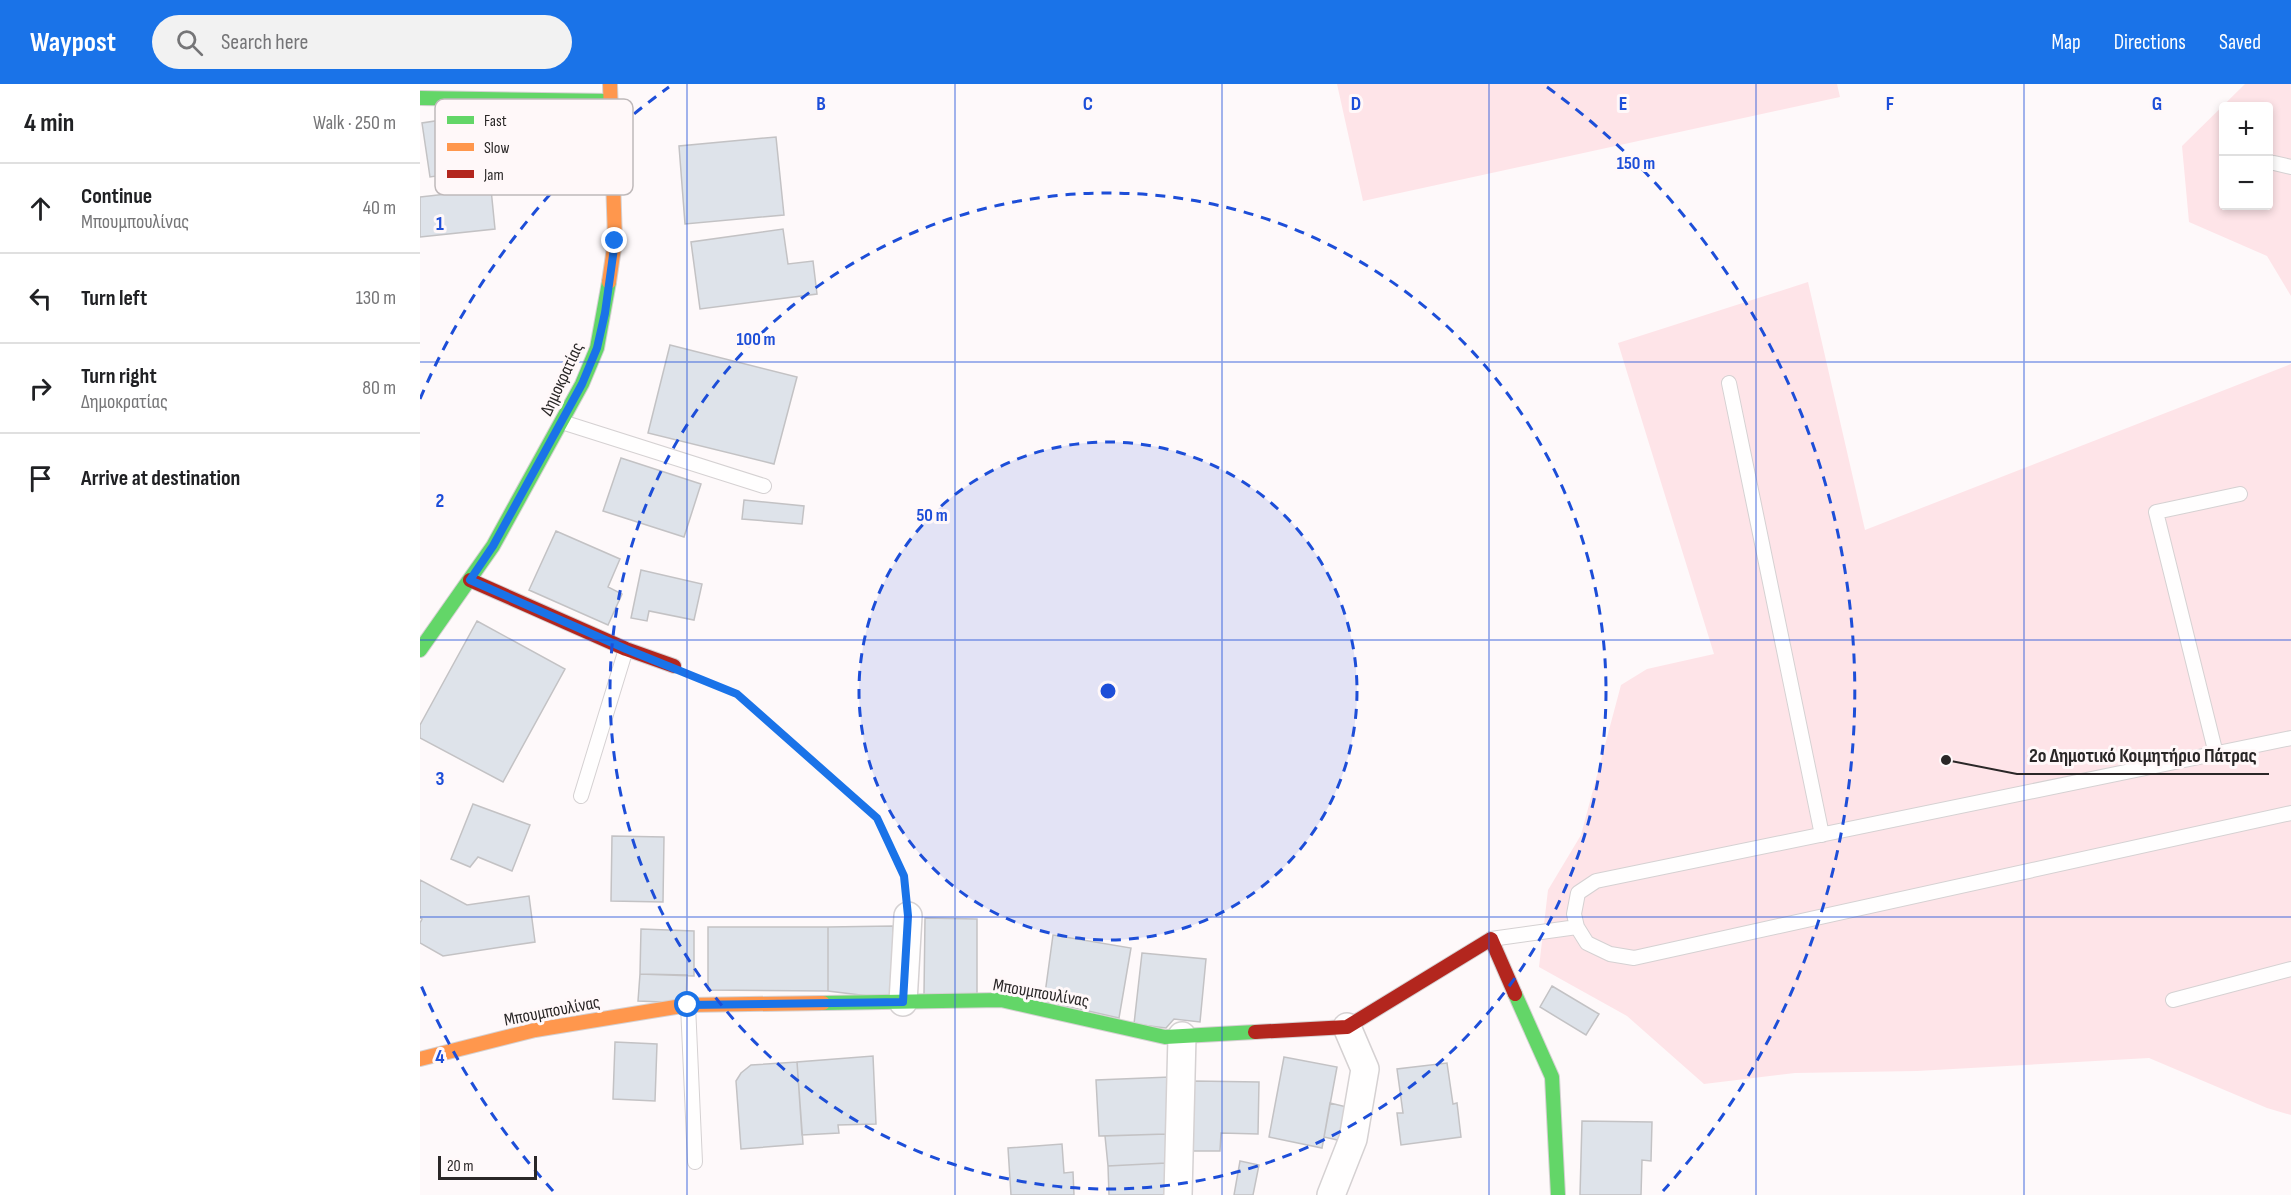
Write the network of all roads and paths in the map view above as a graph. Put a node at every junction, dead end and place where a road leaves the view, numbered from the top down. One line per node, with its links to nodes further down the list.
1 (610, 84): 4 (street, Δημοκρατίας)
2 (420, 99): 3 (street)
3 (435, 99)
4 (611, 99)
5 (2274, 163): 6 (lane)
6 (2291, 167)
7 (614, 195): 9 (street, Δημοκρατίας)
8 (1729, 383): 20 (lane)
9 (562, 422): 10 (lane); 12 (street, Δημοκρατίας)
10 (764, 486)
11 (2240, 494): 17 (lane)
12 (470, 580): 13 (street); 14 (street, Δημοκρατίας)
13 (626, 649): 15 (street); 18 (lane)
14 (420, 650)
15 (674, 666): 21 (path)
16 (2291, 738): 17 (lane)
17 (2216, 754): 20 (lane)
18 (581, 796)
19 (2291, 813): 22 (lane)
20 (1822, 835): 22 (lane)
21 (908, 916): 26 (street)
22 (1577, 927): 23 (lane)
23 (1491, 939): 28 (street, Μπουμπουλίνας); 34 (street)
24 (2291, 969): 25 (lane)
25 (2173, 1000)
26 (903, 1002): 27 (street, Μπουμπουλίνας); 29 (street, Μπουμπουλίνας)
27 (688, 1005): 30 (street, Μπουμπουλίνας); 31 (lane)
28 (1347, 1027): 29 (street, Μπουμπουλίνας); 33 (street)
29 (1182, 1036): 32 (street)
30 (420, 1059)
31 (695, 1162)
32 (1178, 1195)
33 (1331, 1195)
34 (1558, 1195)

